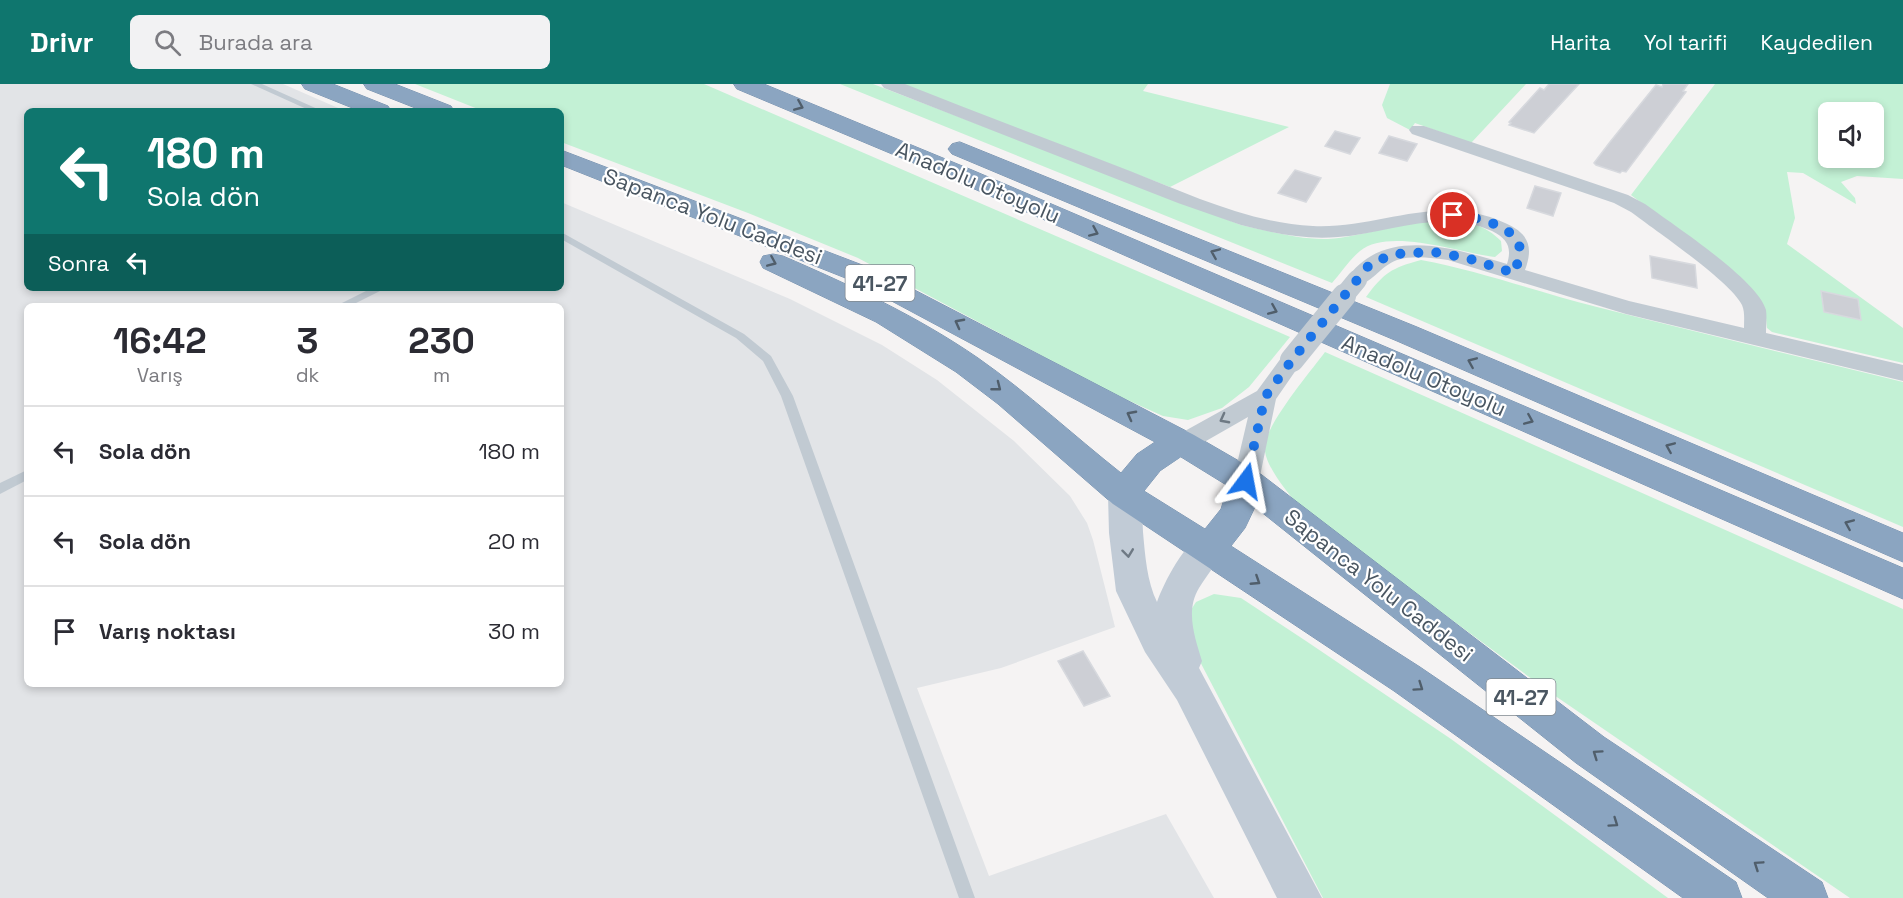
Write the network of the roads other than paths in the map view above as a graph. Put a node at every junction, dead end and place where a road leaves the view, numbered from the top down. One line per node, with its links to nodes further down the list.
1 (255, 84): 7 (lane)
2 (313, 84): 8 (highway)
3 (375, 84): 9 (highway)
4 (745, 84): 27 (highway, Anadolu Otoyolu, one-way to 27)
5 (801, 84): 25 (highway, Anadolu Otoyolu, one-way to 5)
6 (890, 84): 14 (street)
7 (311, 108)
8 (373, 108)
9 (435, 108)
10 (1418, 130): 17 (street)
11 (564, 158): 20 (highway, Sapanca Yolu Caddesi / 41-27, one-way to 11)
12 (564, 182): 24 (highway, Sapanca Yolu Caddesi, one-way to 24)
13 (564, 237): 29 (lane)
14 (1514, 273): 17 (street); 19 (street, bridge)
15 (374, 291): 16 (lane)
16 (348, 303)
17 (1755, 338): 18 (street)
18 (1903, 373)
19 (1265, 397): 20 (street, one-way to 20); 22 (street)
20 (1183, 442): 22 (highway, Sapanca Yolu Caddesi); 24 (highway)
21 (24, 476): 23 (lane)
22 (1246, 481): 26 (highway); 32 (highway, Sapanca Yolu Caddesi / 41-27, one-way to 22)
23 (0, 489)
24 (1125, 495): 26 (highway, Sapanca Yolu Caddesi); 28 (street, one-way to 28)
25 (1903, 548)
26 (1207, 549): 28 (street); 31 (highway, one-way to 31)
27 (1903, 584)
28 (1191, 688): 30 (street)
29 (967, 898)
30 (1300, 898)
31 (1720, 898)
32 (1806, 898)

